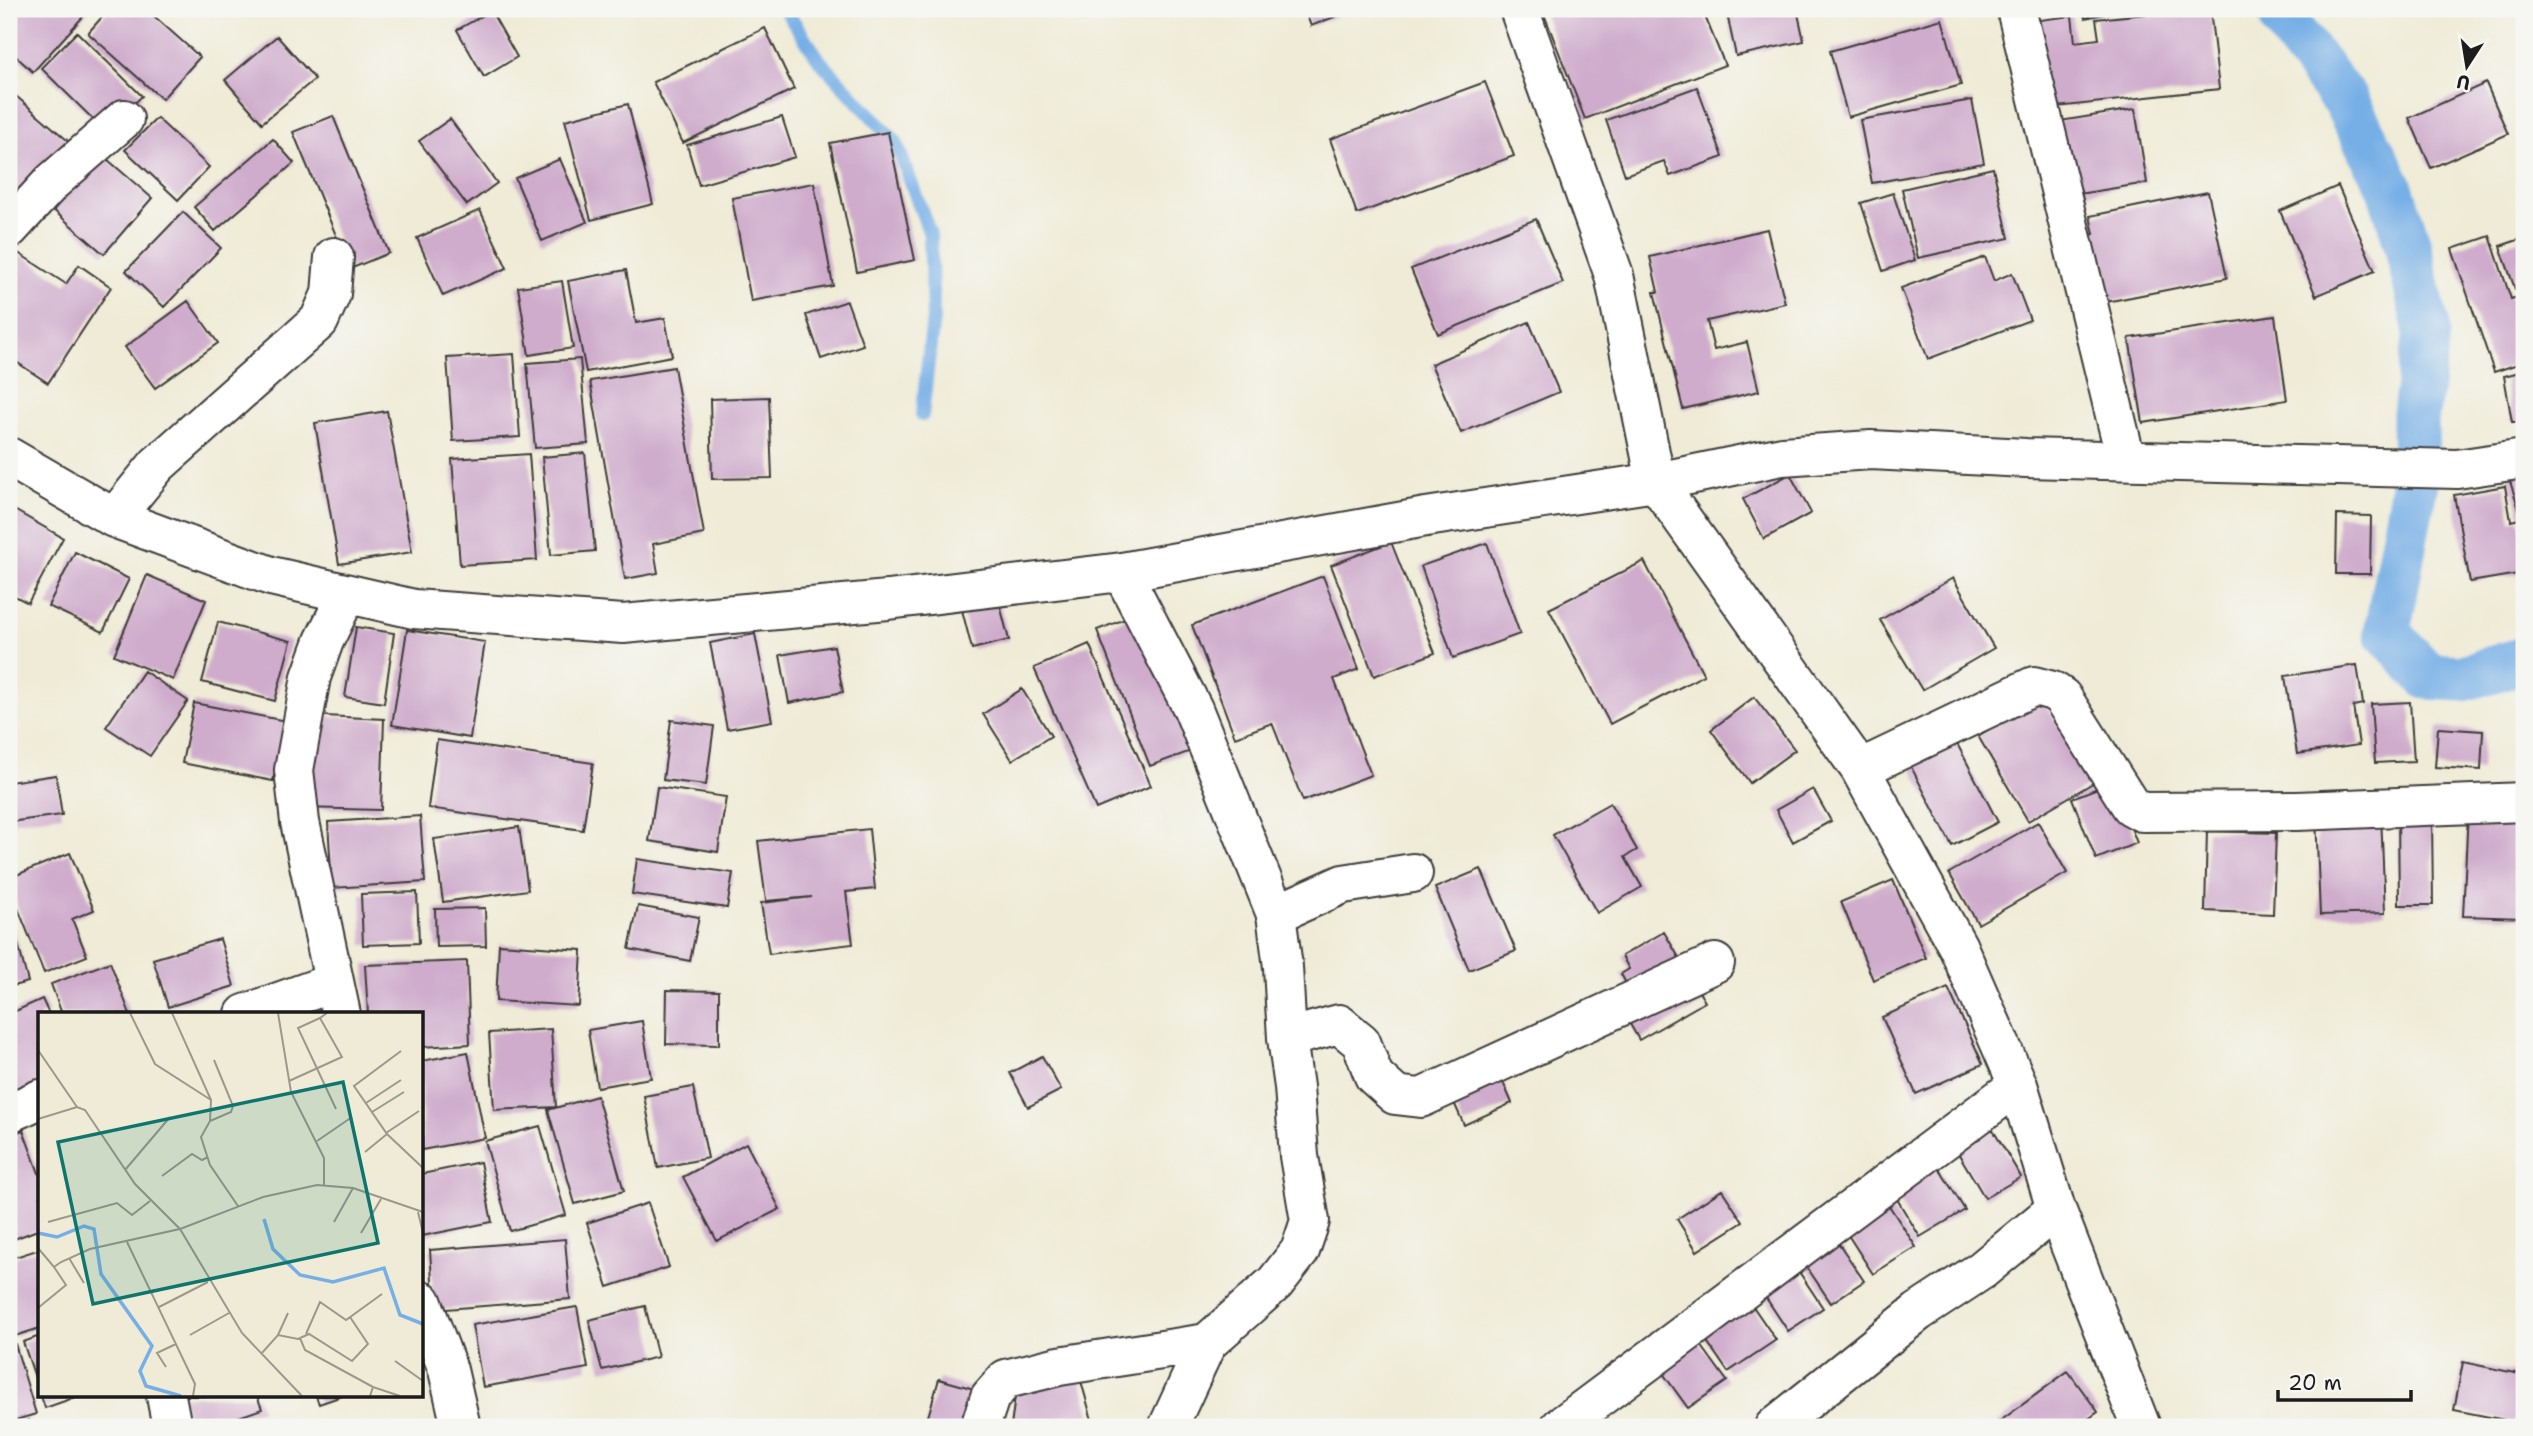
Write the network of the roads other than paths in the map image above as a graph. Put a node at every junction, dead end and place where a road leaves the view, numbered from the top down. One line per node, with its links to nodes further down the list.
1 (1519, 9): 9 (street)
2 (2016, 9): 8 (street)
3 (124, 119): 4 (street)
4 (9, 229)
5 (334, 257): 10 (street)
6 (9, 457): 10 (street)
7 (2524, 459): 8 (street)
8 (2126, 460): 9 (street)
9 (1656, 482): 11 (street); 13 (street)
10 (114, 518): 12 (street)
11 (1122, 572): 12 (street); 16 (street)
12 (347, 594): 18 (street)
13 (1860, 769): 14 (street); 21 (street)
14 (2524, 802)
15 (1413, 873): 16 (street)
16 (1276, 914): 20 (street)
17 (1715, 963): 20 (street)
18 (337, 999): 19 (street)
19 (257, 1012)
20 (1287, 1038): 26 (street)
21 (2018, 1085): 24 (street); 32 (street)
22 (38, 1100): 23 (street)
23 (9, 1113)
24 (2056, 1209): 33 (street); 34 (street)
25 (424, 1306): 29 (street)
26 (1207, 1343): 30 (street); 31 (street)
27 (166, 1398): 28 (street)
28 (172, 1427)
29 (461, 1427)
30 (979, 1427)
31 (1168, 1427)
32 (1560, 1427)
33 (1774, 1427)
34 (2141, 1427)

